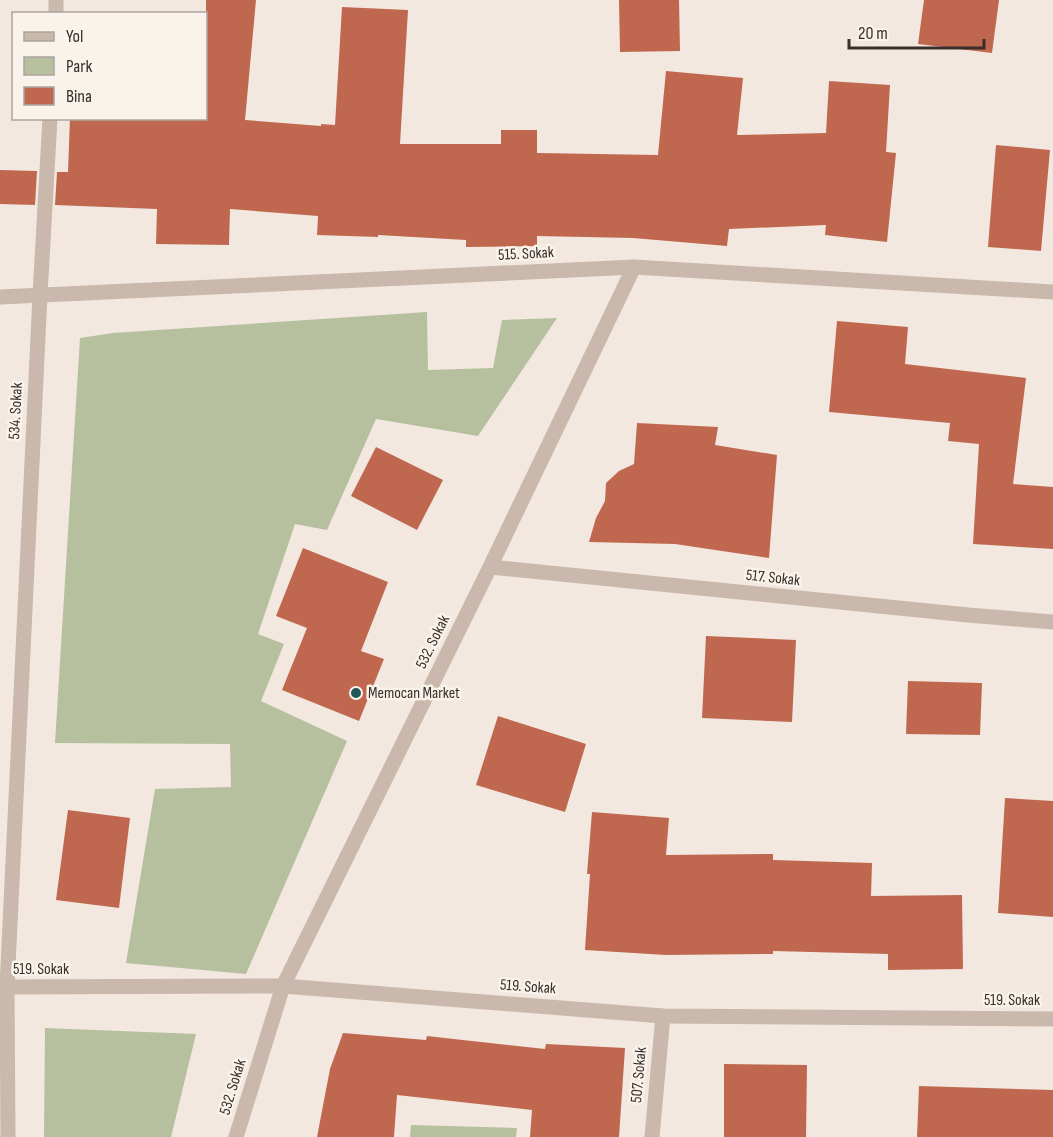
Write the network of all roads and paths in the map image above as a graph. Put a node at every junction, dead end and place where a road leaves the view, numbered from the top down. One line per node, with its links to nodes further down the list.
1 (50, 120): 4 (street, 534. Sokak)
2 (634, 267): 3 (street, 515. Sokak); 4 (street, 515. Sokak); 6 (street, 532. Sokak)
3 (1053, 292)
4 (40, 295): 5 (street, 515. Sokak); 9 (street, 534. Sokak)
5 (0, 297)
6 (490, 567): 7 (street, 517. Sokak); 8 (street, 532. Sokak)
7 (1053, 622)
8 (283, 986): 9 (street, 519. Sokak); 10 (street, 519. Sokak); 13 (street, 532. Sokak)
9 (4, 987): 12 (street, 534. Sokak)
10 (663, 1016): 11 (street, 519. Sokak); 14 (street, 507. Sokak)
11 (1053, 1019)
12 (8, 1137)
13 (236, 1137)
14 (652, 1137)

